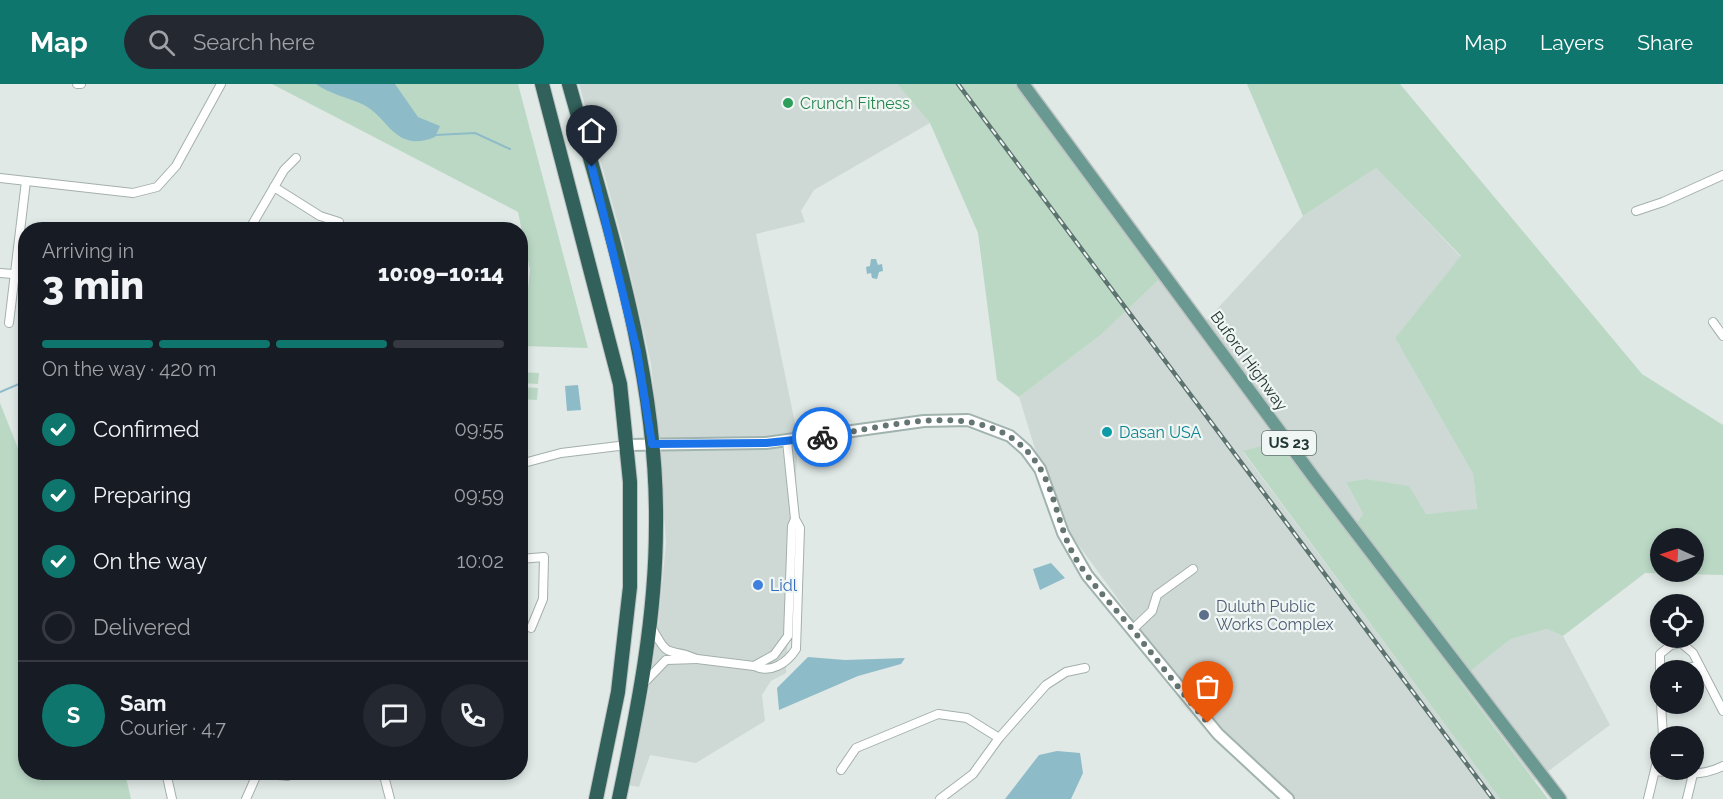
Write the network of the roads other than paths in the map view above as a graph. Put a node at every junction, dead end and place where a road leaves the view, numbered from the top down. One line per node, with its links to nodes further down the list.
1 (221, 84): 8 (street)
2 (542, 84): 23 (highway)
3 (569, 84): 22 (highway)
4 (1023, 84): 55 (main road, Buford Highway / US 23)
5 (296, 158): 9 (street)
6 (1723, 175): 10 (street)
7 (0, 178): 8 (street)
8 (26, 181): 11 (street)
9 (274, 187): 12 (street); 13 (street)
10 (1636, 211)
11 (21, 222)
12 (254, 222)
13 (339, 222)
14 (18, 249): 16 (street)
15 (0, 273): 16 (street)
16 (15, 274): 17 (street); 19 (street)
17 (18, 274)
18 (1713, 322): 20 (street)
19 (9, 323)
20 (1723, 336)
21 (788, 441): 22 (street); 25 (street); 30 (street)
22 (652, 444): 23 (street); 28 (highway)
23 (627, 445): 24 (street); 51 (highway)
24 (528, 462)
25 (795, 519): 34 (street); 34 (street)
26 (528, 559): 29 (street)
27 (1193, 568): 30 (street)
28 (650, 624): 31 (street); 37 (highway)
29 (531, 628)
30 (1132, 630): 54 (street)
31 (697, 659): 34 (street); 37 (street)
32 (1660, 660): 33 (street)
33 (1697, 660)
34 (754, 666)
35 (1085, 668): 39 (street)
36 (1704, 674): 38 (street)
37 (642, 685): 52 (highway)
38 (1723, 711)
39 (999, 738): 41 (street); 53 (street)
40 (1723, 768): 42 (street)
41 (841, 770)
42 (1704, 773)
43 (168, 780): 48 (street)
44 (255, 780): 49 (street)
45 (386, 780): 50 (street)
46 (1653, 780): 56 (street)
47 (1692, 780): 57 (street)
48 (172, 799)
49 (246, 799)
50 (390, 799)
51 (596, 799)
52 (619, 799)
53 (940, 799)
54 (1287, 799)
55 (1560, 799)
56 (1648, 799)
57 (1687, 799)

